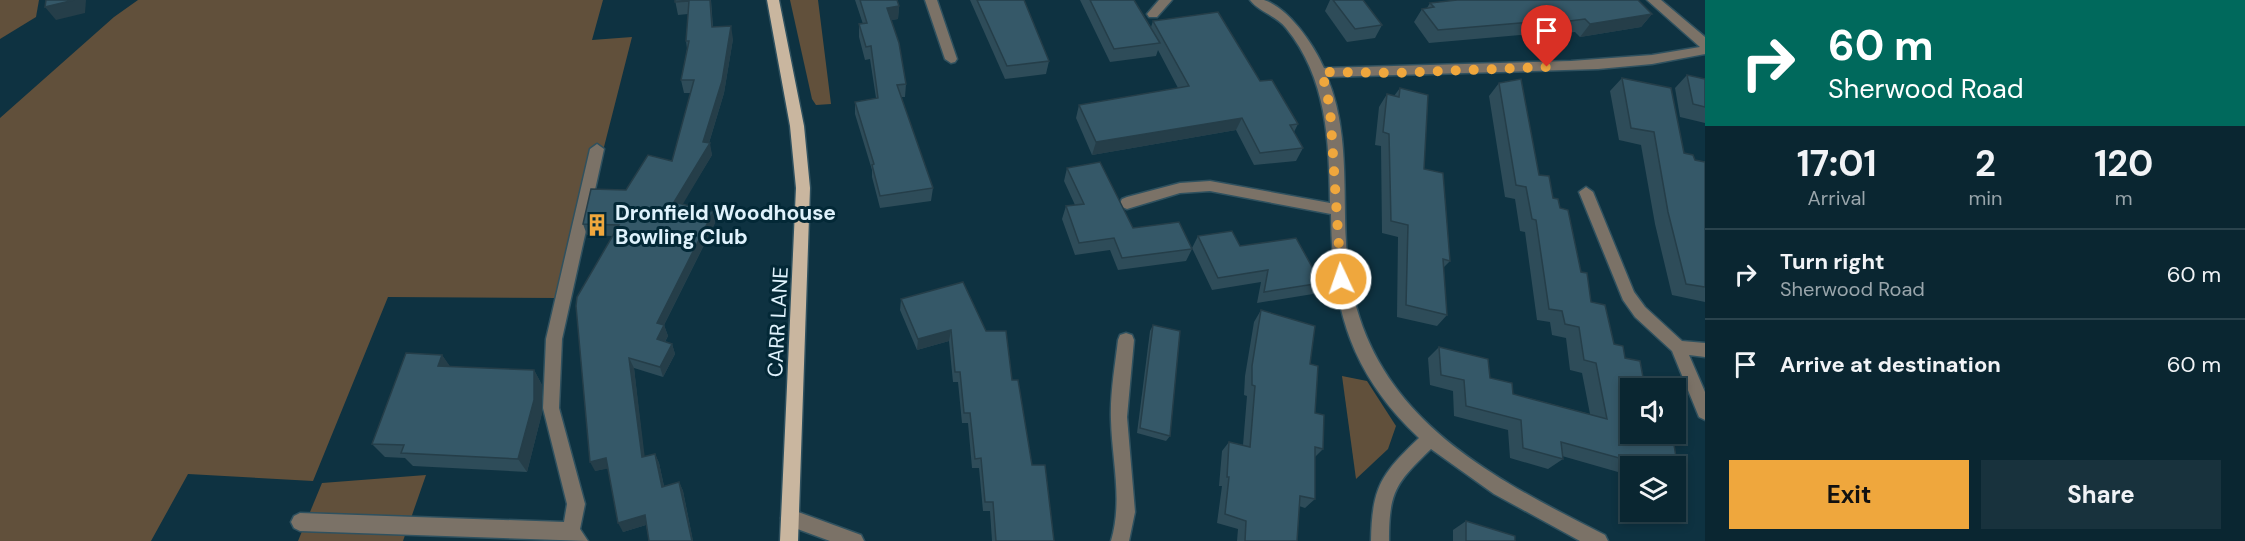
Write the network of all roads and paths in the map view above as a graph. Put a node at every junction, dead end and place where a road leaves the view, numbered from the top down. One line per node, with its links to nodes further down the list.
1 (773, 0): 20 (main road, CARR LANE)
2 (931, 0): 9 (street)
3 (1166, 0): 6 (street)
4 (1653, 0): 7 (street)
5 (1267, 2): 10 (street)
6 (1154, 14)
7 (1705, 44)
8 (1705, 50): 10 (street)
9 (951, 59)
10 (1322, 72): 14 (street)
11 (597, 149): 22 (street)
12 (1586, 192): 16 (street)
13 (1127, 203): 14 (street)
14 (1338, 210): 19 (street)
15 (1126, 340): 25 (street)
16 (1678, 347): 17 (street); 18 (street)
17 (1705, 350)
18 (1705, 412)
19 (1430, 439): 26 (street); 27 (street)
20 (790, 518): 23 (main road, CARR LANE); 24 (street)
21 (300, 522): 22 (street)
22 (575, 537)
23 (789, 541)
24 (855, 541)
25 (1120, 541)
26 (1380, 541)
27 (1599, 541)

